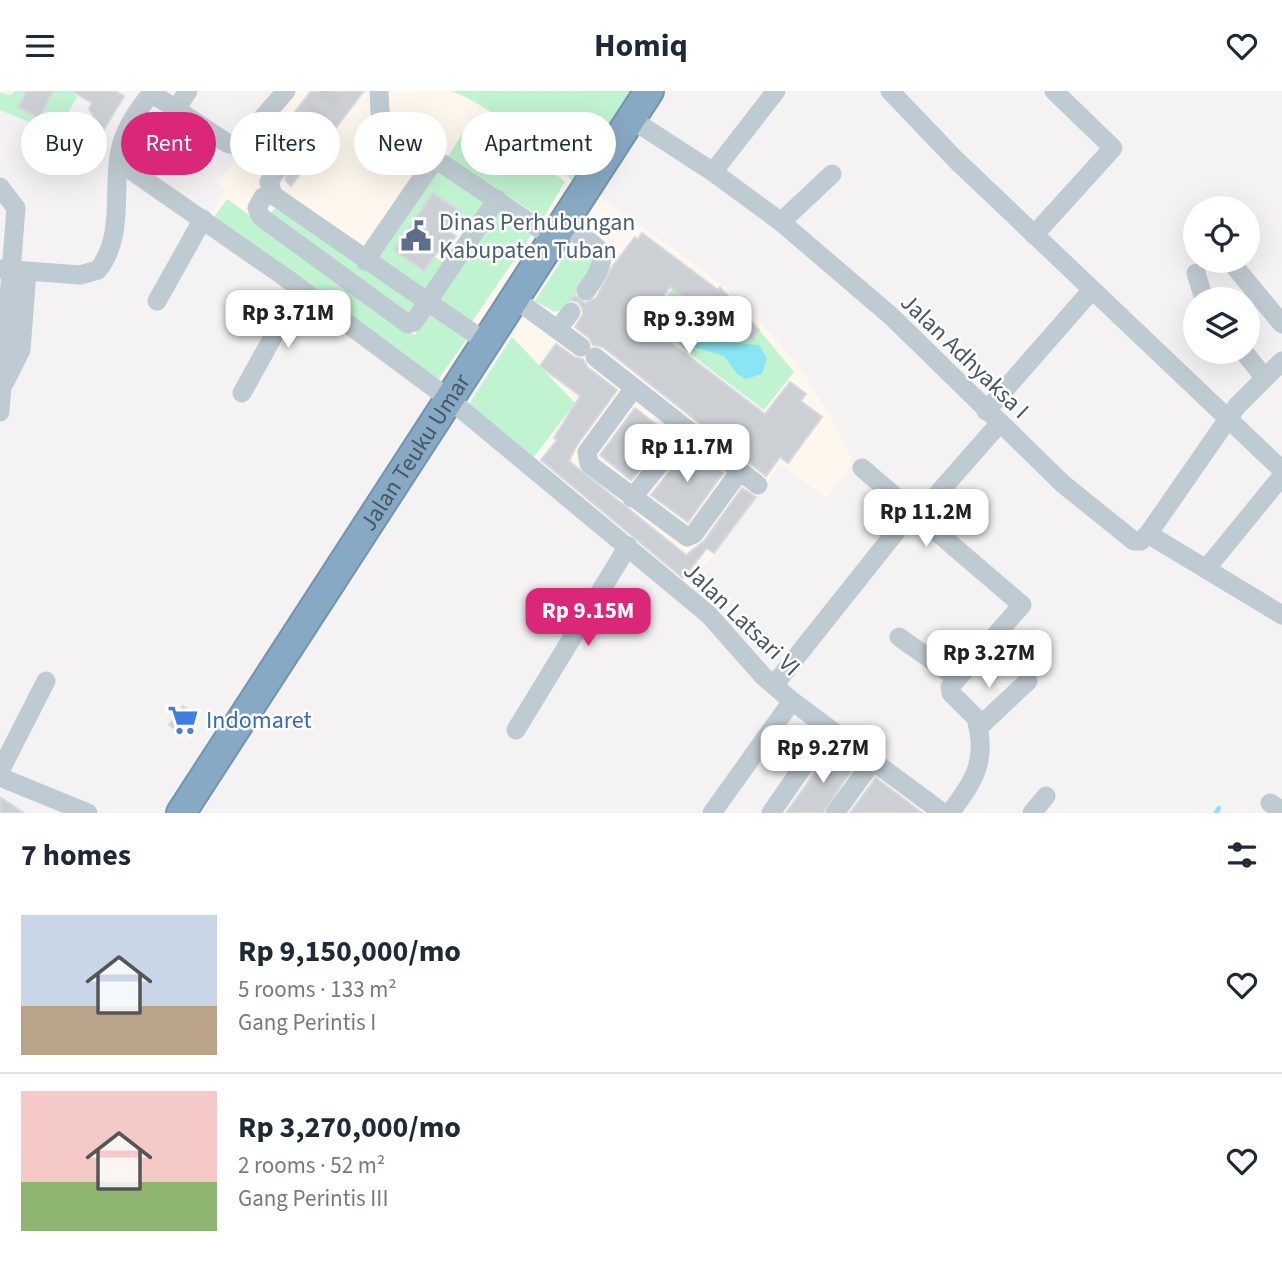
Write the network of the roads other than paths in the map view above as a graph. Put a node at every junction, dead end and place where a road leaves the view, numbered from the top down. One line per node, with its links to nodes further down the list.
1 (188, 91): 9 (street)
2 (286, 91): 9 (street)
3 (379, 91): 10 (street)
4 (649, 91): 11 (highway, Jalan Teuku Umar)
5 (776, 91): 14 (street)
6 (890, 91): 24 (street)
7 (1054, 91): 24 (street)
8 (141, 95): 9 (street); 12 (street)
9 (176, 109)
10 (380, 112)
11 (631, 119): 14 (street, Jalan Adhyaksa I); 23 (highway, Jalan Teuku Umar)
12 (119, 162): 21 (street, Jalan Latsari VI); 26 (street)
13 (447, 165): 20 (street)
14 (713, 172): 22 (street, Jalan Adhyaksa I)
15 (832, 174): 22 (street)
16 (274, 175): 19 (street)
17 (424, 175): 25 (street)
18 (1, 189): 26 (street)
19 (273, 195): 25 (street); 35 (street)
20 (497, 199): 23 (street); 35 (street)
21 (203, 219): 30 (street, Jalan Latsari VI); 34 (street)
22 (781, 222): 48 (street, Jalan Adhyaksa I)
23 (558, 232): 31 (street); 33 (highway, Jalan Teuku Umar)
24 (1034, 235): 32 (street)
25 (365, 261): 35 (street)
26 (13, 270): 40 (street)
27 (1196, 273): 29 (street)
28 (1240, 273): 37 (street)
29 (1200, 287)
30 (300, 288): 45 (street); 46 (street, Jalan Latsari VI)
31 (586, 291)
32 (1091, 291): 48 (street); 49 (street)
33 (514, 298): 38 (street); 39 (highway, Jalan Teuku Umar)
34 (157, 301)
35 (427, 304): 39 (street)
36 (571, 311): 38 (street)
37 (1282, 324)
38 (558, 329): 44 (street)
39 (486, 342): 46 (highway, Jalan Teuku Umar)
40 (9, 343): 47 (street)
41 (1282, 361): 43 (street)
42 (1254, 364): 43 (street)
43 (1264, 377): 49 (street)
44 (634, 388): 50 (street); 56 (street)
45 (242, 393)
46 (449, 398): 59 (street, Jalan Latsari VI); 77 (highway, Jalan Teuku Umar)
47 (0, 412)
48 (993, 417): 57 (street); 58 (street, Jalan Adhyaksa I)
49 (1227, 419): 52 (street); 58 (street)
50 (687, 430): 53 (street); 56 (street)
51 (862, 468): 57 (street)
52 (1282, 470)
53 (740, 471): 55 (street); 56 (street)
54 (1282, 476): 60 (street)
55 (758, 485)
56 (632, 498)
57 (915, 514): 63 (street); 66 (street)
58 (1148, 534): 60 (street)
59 (628, 546): 66 (street, Jalan Latsari VI); 70 (street)
60 (1206, 569): 61 (street)
61 (1282, 615)
62 (900, 637): 63 (street)
63 (957, 678): 68 (street)
64 (46, 681): 72 (street)
65 (1028, 681): 68 (street)
66 (774, 685): 67 (street, Jalan Latsari VI)
67 (792, 701): 69 (street, Jalan Latsari VI); 78 (street)
68 (978, 728): 75 (street)
69 (829, 729): 71 (street, Jalan Latsari VI); 79 (street)
70 (516, 730)
71 (873, 761): 75 (street, Jalan Latsari VI); 80 (street)
72 (0, 771)
73 (0, 777): 76 (street)
74 (1046, 796): 81 (street)
75 (942, 812)
76 (88, 813)
77 (181, 813)
78 (712, 813)
79 (771, 813)
80 (835, 813)
81 (1032, 813)

